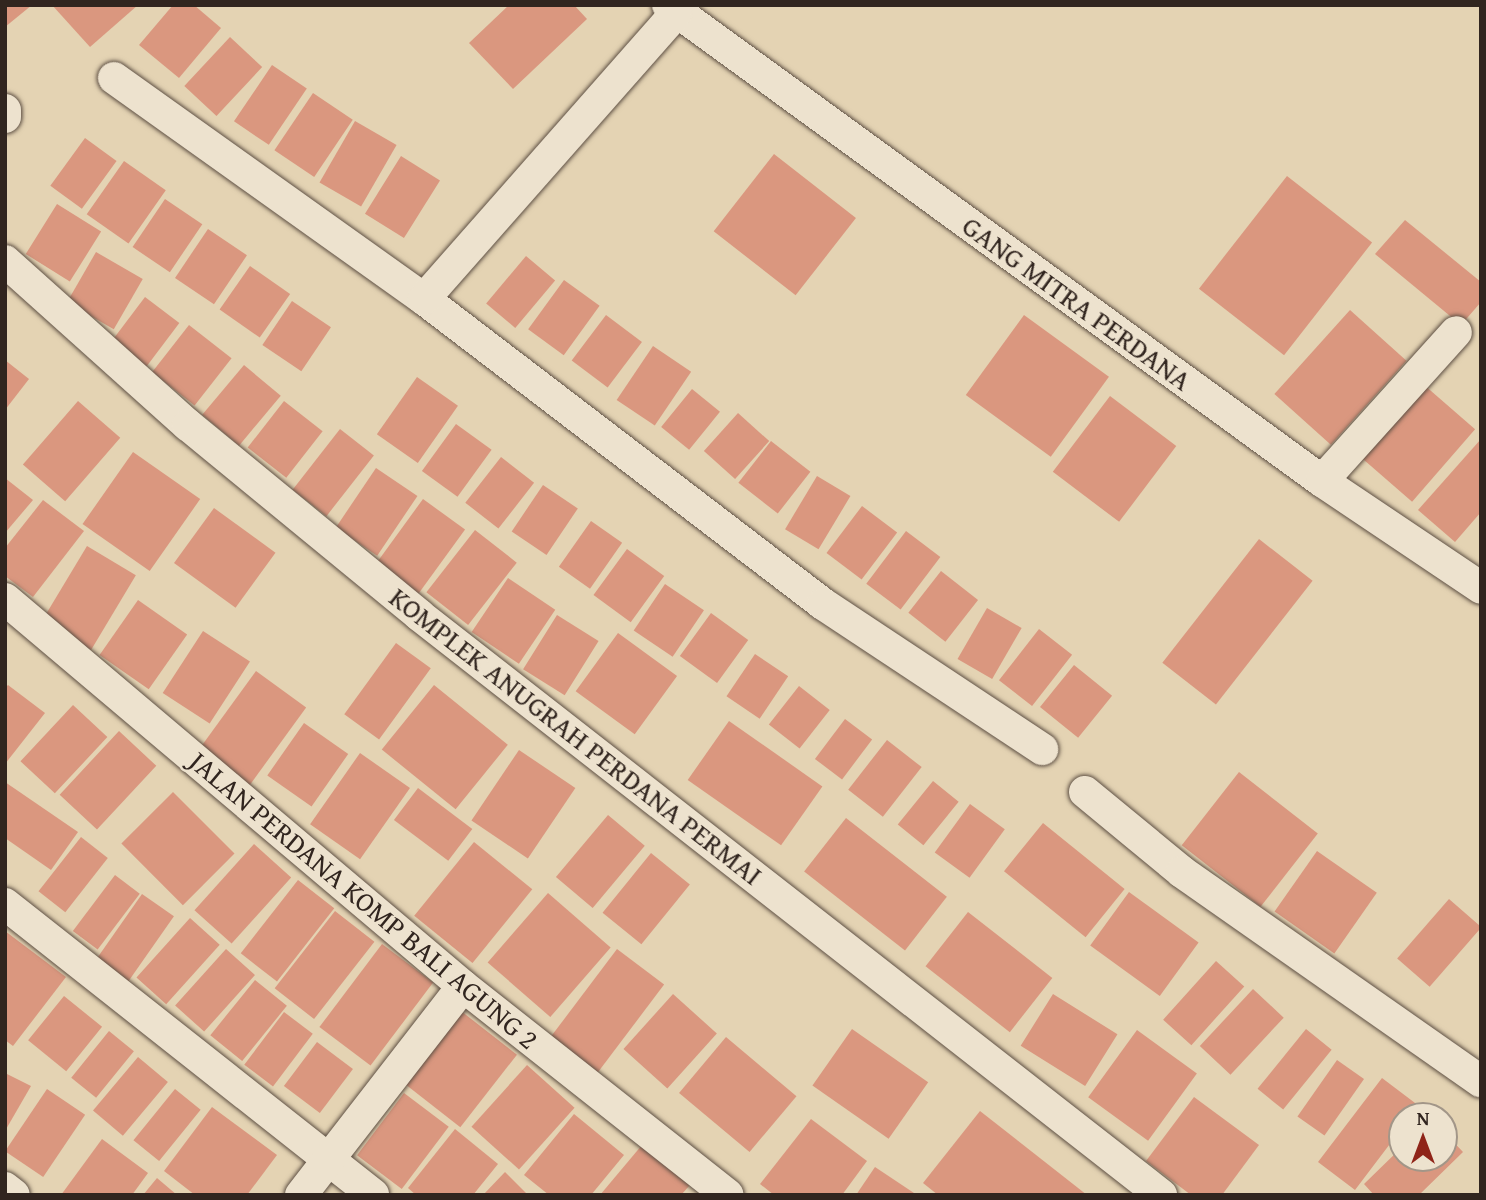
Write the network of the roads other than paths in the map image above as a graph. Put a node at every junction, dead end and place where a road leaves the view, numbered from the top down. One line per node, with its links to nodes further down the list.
1 (672, 9): 6 (street); 8 (street, GANG MITRA PERDANA)
2 (114, 78): 6 (street)
3 (5, 110): 4 (street)
4 (5, 117)
5 (5, 261): 22 (street, KOMPLEK ANUGRAH PERDANA PERMAI)
6 (424, 299): 11 (street)
7 (1456, 332): 8 (street)
8 (1322, 481): 9 (street, GANG MITRA PERDANA)
9 (1481, 588)
10 (5, 599): 14 (street, JALAN PERDANA KOMP BALI AGUNG 2)
11 (1042, 749)
12 (1085, 792): 15 (street)
13 (5, 904): 16 (street)
14 (463, 986): 16 (street); 21 (street, JALAN PERDANA KOMP BALI AGUNG 2)
15 (1481, 1081)
16 (330, 1159): 19 (street); 20 (street)
17 (5, 1188): 18 (street)
18 (14, 1195)
19 (301, 1195)
20 (373, 1195)
21 (728, 1195)
22 (1161, 1195)

